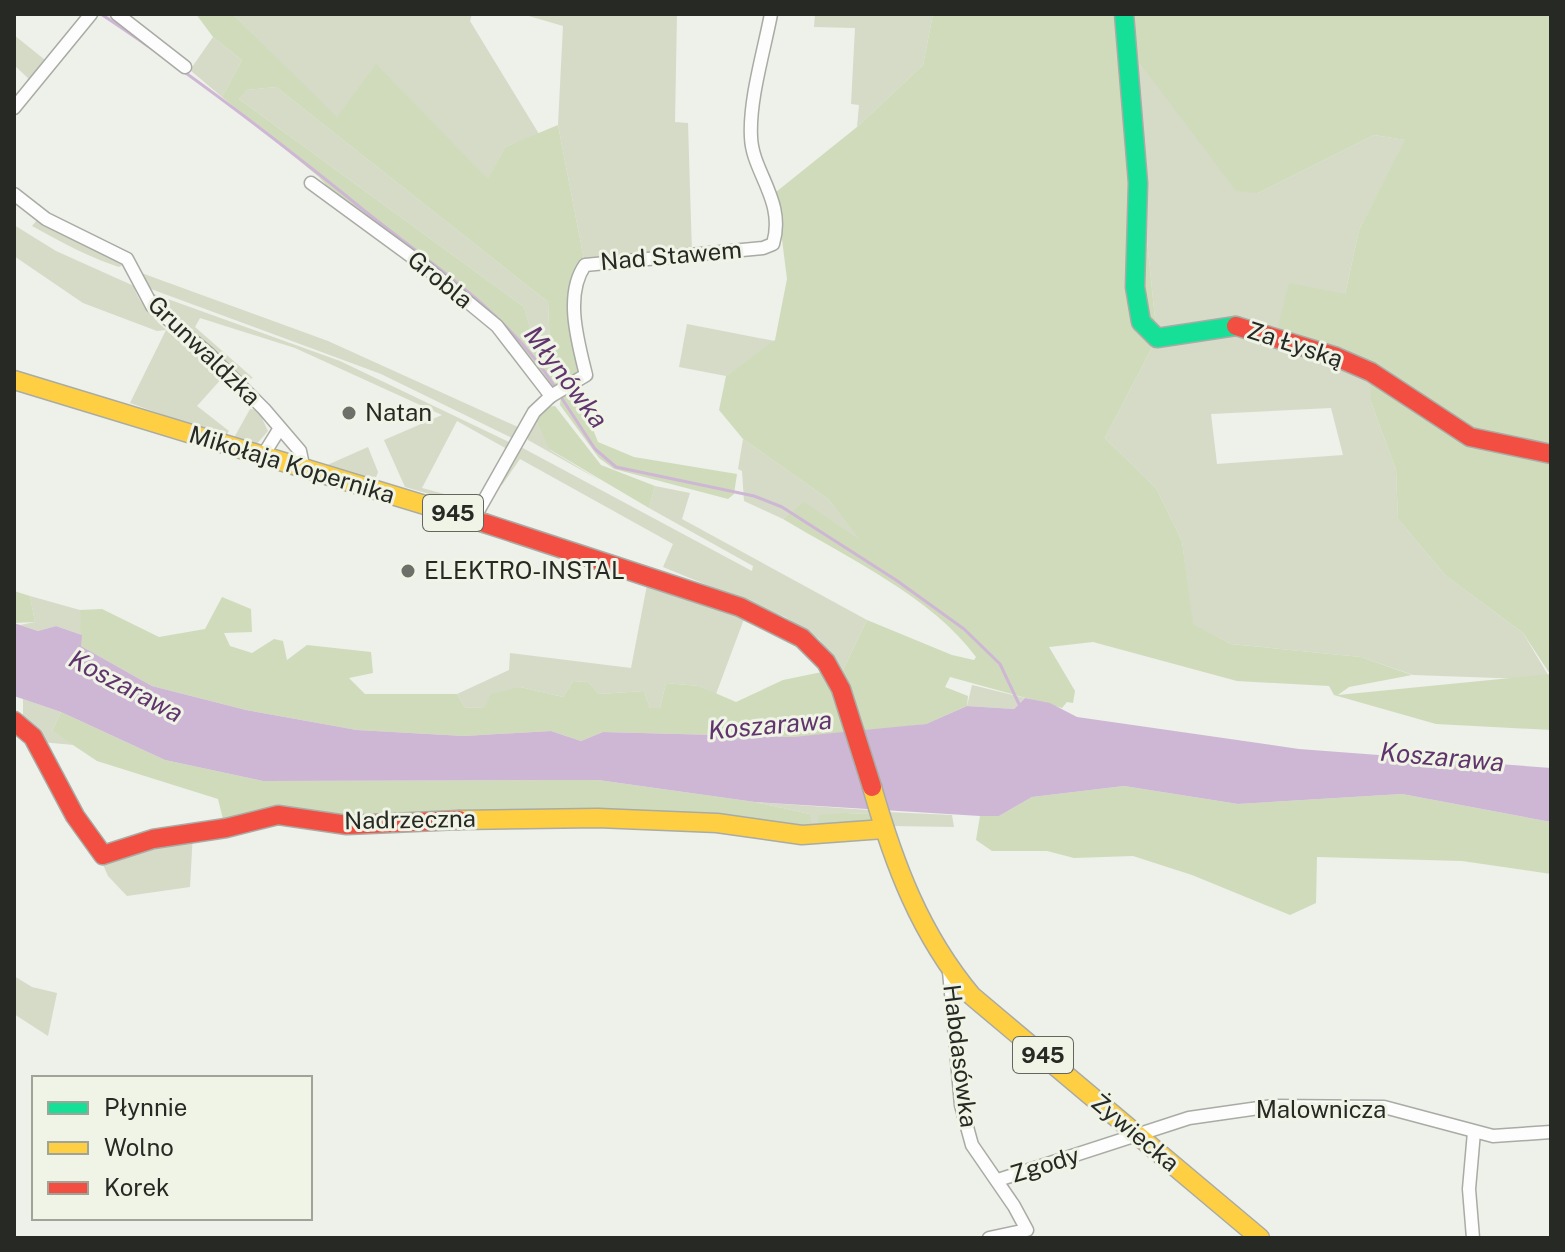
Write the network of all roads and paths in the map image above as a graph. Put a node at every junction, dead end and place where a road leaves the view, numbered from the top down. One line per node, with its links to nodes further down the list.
1 (91, 14): 6 (street)
2 (117, 14): 5 (street)
3 (771, 14): 10 (street, Nad Stawem)
4 (1124, 14): 12 (street, Za Łyską)
5 (185, 67)
6 (14, 108)
7 (311, 183): 10 (street, Grobla)
8 (14, 194): 11 (street, Grunwaldzka)
9 (14, 380): 13 (street, Mikołaja Kopernika / 945)
10 (551, 396): 15 (street, Nad Stawem)
11 (280, 428): 13 (street); 14 (street, Grunwaldzka)
12 (1551, 454)
13 (262, 457): 14 (street, Mikołaja Kopernika / 945)
14 (304, 470): 15 (street, Mikołaja Kopernika / 945)
15 (473, 520): 17 (street, Mikołaja Kopernika / 945)
16 (14, 721): 17 (street, Nadrzeczna)
17 (884, 829): 18 (street, Żywiecka / 945)
18 (949, 971): 21 (street, Żywiecka / 945); 22 (street, Habdasówka)
19 (1474, 1132): 20 (street, Malownicza); 21 (street, Malownicza); 26 (street)
20 (1551, 1132)
21 (1139, 1136): 22 (street, Zgody); 25 (street, Żywiecka / 945)
22 (998, 1180): 23 (street, Habdasówka)
23 (1030, 1234): 24 (street, Habdasówka)
24 (989, 1238)
25 (1260, 1238)
26 (1473, 1238)

